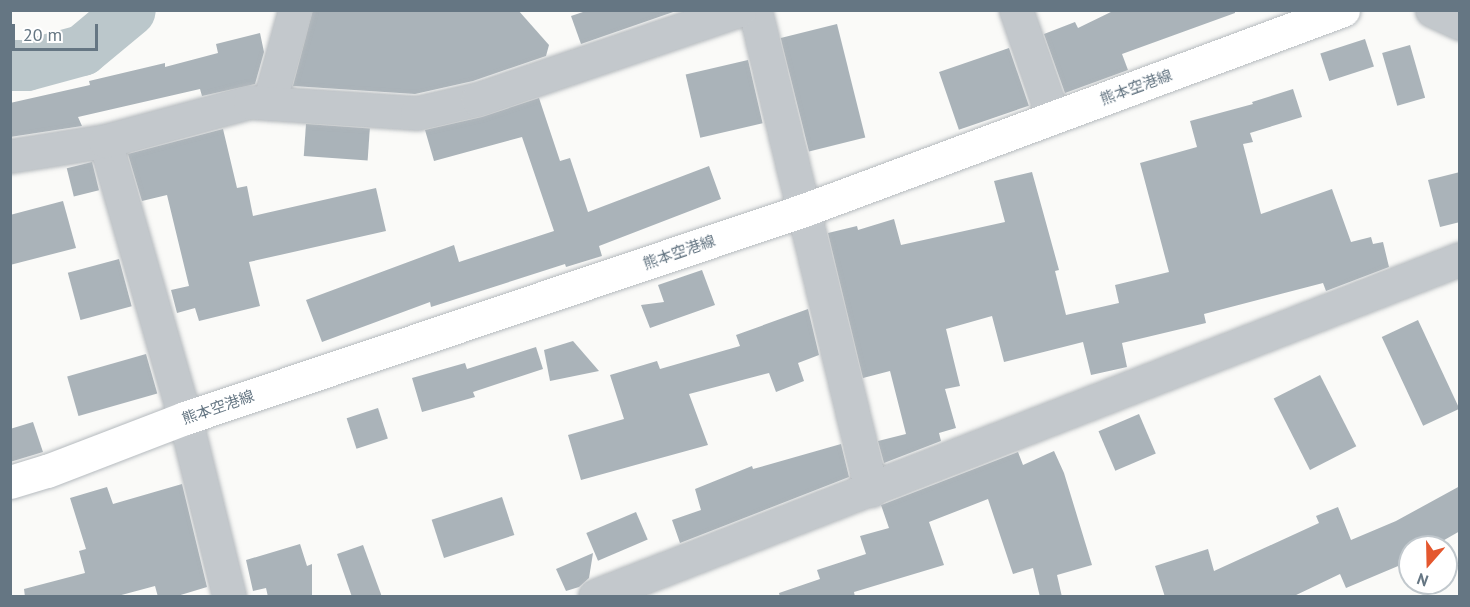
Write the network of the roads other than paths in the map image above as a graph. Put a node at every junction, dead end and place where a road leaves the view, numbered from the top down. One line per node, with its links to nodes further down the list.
1 (295, 10): 8 (street)
2 (739, 10): 8 (street)
3 (755, 10): 12 (street)
4 (1016, 10): 9 (street)
5 (1343, 10): 9 (main road, 熊本空港線)
6 (1432, 10): 7 (street)
7 (1460, 23)
8 (269, 103): 10 (street)
9 (1053, 117): 12 (main road, 熊本空港線)
10 (105, 141): 11 (street); 14 (street)
11 (10, 156)
12 (804, 210): 14 (main road, 熊本空港線); 16 (street)
13 (1460, 259): 16 (street)
14 (185, 417): 15 (main road, 熊本空港線); 17 (street)
15 (10, 482)
16 (871, 490): 18 (street)
17 (229, 597)
18 (595, 597)

